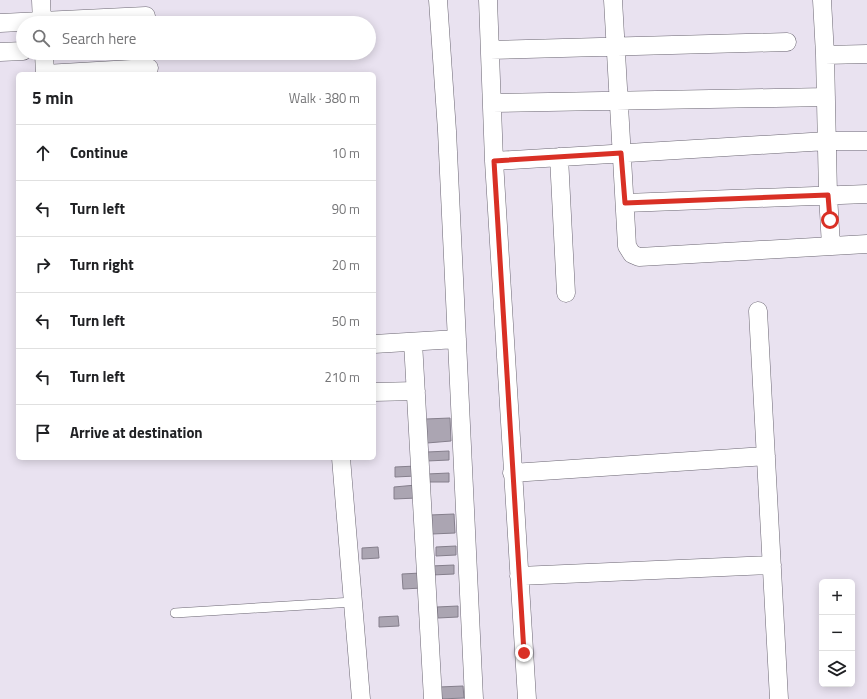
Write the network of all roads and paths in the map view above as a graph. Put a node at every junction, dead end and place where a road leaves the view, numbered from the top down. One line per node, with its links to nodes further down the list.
1 (41, 0): 6 (street)
2 (438, 0): 35 (street)
3 (488, 0): 11 (street)
4 (613, 0): 10 (street)
5 (822, 0): 15 (street)
6 (42, 16)
7 (0, 23): 8 (street)
8 (16, 23)
9 (787, 42): 10 (street)
10 (615, 47): 11 (street); 21 (street)
11 (490, 50): 22 (street)
12 (16, 51): 13 (street)
13 (0, 52)
14 (867, 54): 15 (street)
15 (825, 55): 20 (street)
16 (44, 60): 18 (street)
17 (148, 68): 19 (street)
18 (45, 72)
19 (79, 72)
20 (826, 97): 21 (street); 24 (street)
21 (619, 101): 22 (street); 25 (street)
22 (492, 103): 27 (street)
23 (867, 140): 24 (street)
24 (828, 141): 25 (street); 29 (street)
25 (621, 153): 26 (street); 30 (street)
26 (558, 157): 27 (street); 33 (street)
27 (494, 161): 42 (street)
28 (867, 194): 29 (street)
29 (828, 195): 30 (street); 32 (street)
30 (625, 203): 32 (street)
31 (867, 244): 32 (street)
32 (831, 246)
33 (566, 293)
34 (758, 310): 40 (street)
35 (457, 339): 36 (street); 49 (street)
36 (413, 342): 37 (street); 38 (street)
37 (376, 344)
38 (416, 391): 39 (street); 48 (street)
39 (376, 392)
40 (766, 456): 42 (street); 43 (street)
41 (341, 460): 45 (street)
42 (512, 473): 44 (street)
43 (772, 565): 44 (street); 51 (street)
44 (519, 576): 50 (street)
45 (353, 602): 46 (lane); 47 (street)
46 (175, 613)
47 (361, 699)
48 (433, 699)
49 (474, 699)
50 (527, 699)
51 (779, 699)

